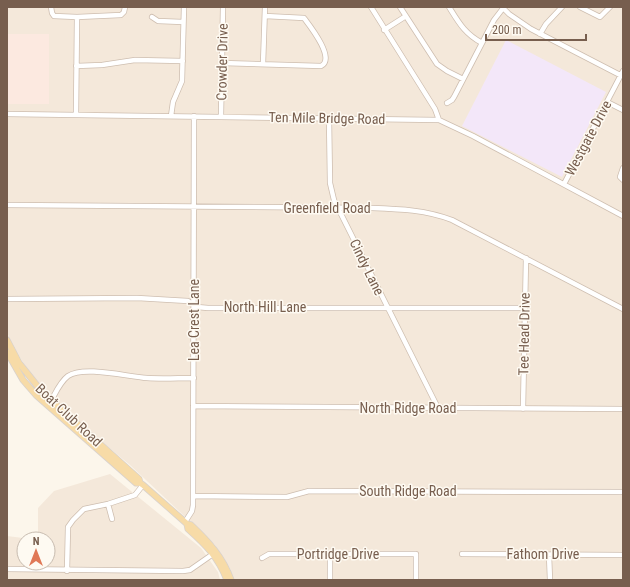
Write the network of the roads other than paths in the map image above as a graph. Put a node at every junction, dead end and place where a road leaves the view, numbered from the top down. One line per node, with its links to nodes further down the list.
1 (51, 7): 15 (street)
2 (125, 7): 15 (street)
3 (184, 7): 17 (street)
4 (223, 7): 22 (street, Crowder Drive)
5 (265, 7): 13 (street)
6 (371, 7): 18 (street)
7 (400, 7): 14 (street)
8 (449, 7): 20 (street)
9 (503, 7): 19 (street); 20 (street)
10 (562, 7): 19 (street)
11 (580, 7): 12 (street)
12 (610, 7)
13 (265, 16): 23 (street); 23 (street)
14 (406, 16): 18 (street); 26 (street)
15 (77, 17): 24 (street)
16 (152, 17): 17 (street)
17 (184, 22): 21 (street)
18 (384, 30): 36 (street)
19 (540, 34): 25 (street)
20 (482, 43): 26 (street)
21 (183, 60): 24 (street); 32 (street)
22 (222, 63): 23 (street); 34 (street, Crowder Drive)
23 (263, 64)
24 (76, 66): 31 (street)
25 (622, 73): 27 (street, Westgate Drive)
26 (463, 79): 28 (street)
27 (607, 102): 29 (street); 39 (street, Westgate Drive)
28 (447, 103)
29 (623, 110)
30 (7, 114): 31 (street, Ten Mile Bridge Road)
31 (76, 115): 32 (street, Ten Mile Bridge Road)
32 (171, 116): 33 (street, Ten Mile Bridge Road)
33 (194, 116): 34 (street, Ten Mile Bridge Road); 41 (street, Lea Crest Lane)
34 (221, 116): 35 (street, Ten Mile Bridge Road)
35 (330, 118): 36 (street, Ten Mile Bridge Road); 42 (street, Cindy Lane)
36 (439, 120): 39 (street, Ten Mile Bridge Road)
37 (623, 168): 38 (street)
38 (621, 179)
39 (564, 184): 43 (street, Ten Mile Bridge Road)
40 (7, 205): 41 (street, Greenfield Road)
41 (194, 206): 42 (street, Greenfield Road); 46 (street, Lea Crest Lane)
42 (338, 209): 44 (street, Greenfield Road); 47 (street, Cindy Lane)
43 (623, 216)
44 (526, 258): 48 (street, Tee Head Drive); 49 (street, Greenfield Road)
45 (7, 299): 46 (street, North Hill Lane)
46 (194, 304): 47 (street, North Hill Lane); 52 (street, Lea Crest Lane)
47 (387, 308): 48 (street, North Hill Lane); 55 (street, Cindy Lane)
48 (525, 308): 56 (street, Tee Head Drive)
49 (623, 309)
50 (7, 340): 53 (main road, Boat Club Road)
51 (7, 352): 58 (main road, Boat Club Road)
52 (194, 378): 53 (street); 54 (street, Lea Crest Lane)
53 (51, 401): 58 (main road, Boat Club Road)
54 (193, 406): 55 (street, North Ridge Road); 60 (street, Lea Crest Lane)
55 (438, 408): 56 (street, North Ridge Road)
56 (523, 409): 57 (street, North Ridge Road)
57 (623, 409)
58 (141, 484): 61 (street); 63 (main road, Boat Club Road)
59 (623, 492): 60 (street, South Ridge Road)
60 (193, 496): 63 (street, Lea Crest Lane)
61 (108, 504): 62 (street); 71 (street)
62 (112, 519)
63 (186, 523): 65 (main road, Boat Club Road); 73 (main road, Boat Club Road)
64 (330, 553): 69 (street, Portridge Drive); 74 (street); 75 (street, Portridge Drive)
65 (213, 554): 71 (street); 72 (main road, Boat Club Road)
66 (462, 554): 67 (street, Fathom Drive)
67 (549, 554): 68 (street, Fathom Drive); 76 (street)
68 (623, 555)
69 (262, 558)
70 (7, 569): 71 (street)
71 (67, 571)
72 (227, 580)
73 (231, 580)
74 (330, 580)
75 (416, 580)
76 (550, 580)

